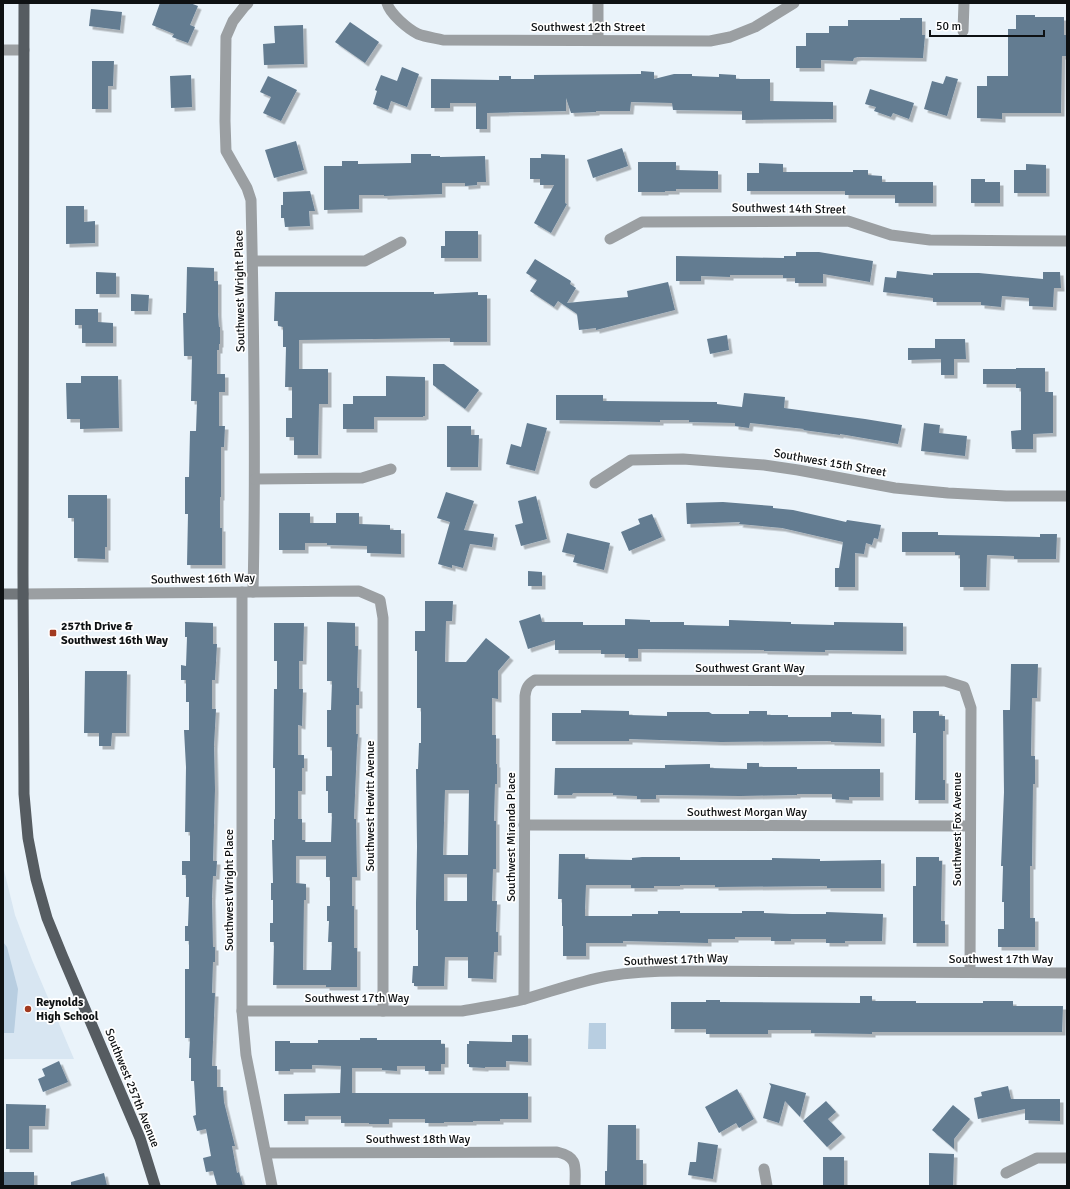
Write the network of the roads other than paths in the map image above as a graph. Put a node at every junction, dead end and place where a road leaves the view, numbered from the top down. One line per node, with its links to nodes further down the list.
1 (24, 3): 10 (main road, Southwest 257th Avenue)
2 (248, 3): 14 (street, Southwest Wright Place)
3 (387, 3): 8 (street, Southwest 12th Street)
4 (598, 3): 8 (street)
5 (794, 3): 8 (street, Southwest 12th Street)
6 (964, 3): 7 (street)
7 (963, 31)
8 (598, 40)
9 (3, 50): 10 (street)
10 (24, 50): 21 (main road, Southwest 257th Avenue)
11 (610, 239): 12 (street, Southwest 14th Street)
12 (1067, 241)
13 (401, 242): 14 (street)
14 (252, 261): 16 (street, Southwest Wright Place)
15 (391, 469): 16 (street)
16 (255, 479): 19 (street, Southwest Wright Place)
17 (595, 483): 18 (street, Southwest 15th Street)
18 (1067, 496)
19 (247, 592): 21 (street, Southwest 16th Way); 22 (street, Southwest 16th Way); 30 (street, Southwest Wright Place)
20 (3, 594): 21 (main road)
21 (23, 594): 36 (main road, Southwest 257th Avenue)
22 (380, 600): 31 (street, Southwest Hewitt Avenue)
23 (535, 680): 24 (street, Southwest Grant Way); 25 (street, Southwest Miranda Place)
24 (964, 687): 26 (street, Southwest Fox Avenue)
25 (524, 825): 26 (street, Southwest Morgan Way); 29 (street, Southwest Miranda Place)
26 (970, 826): 27 (street, Southwest Fox Avenue)
27 (970, 972): 28 (street, Southwest 17th Way); 29 (street, Southwest 17th Way)
28 (1067, 973)
29 (524, 999): 31 (street, Southwest 17th Way)
30 (242, 1011): 31 (street, Southwest 17th Way); 32 (street, Southwest Wright Place)
31 (383, 1011)
32 (266, 1153): 37 (street, Southwest Wright Place); 38 (street, Southwest 18th Way)
33 (1067, 1158): 35 (street)
34 (764, 1169): 39 (street)
35 (1006, 1173)
36 (155, 1186)
37 (272, 1186)
38 (575, 1186)
39 (767, 1186)

